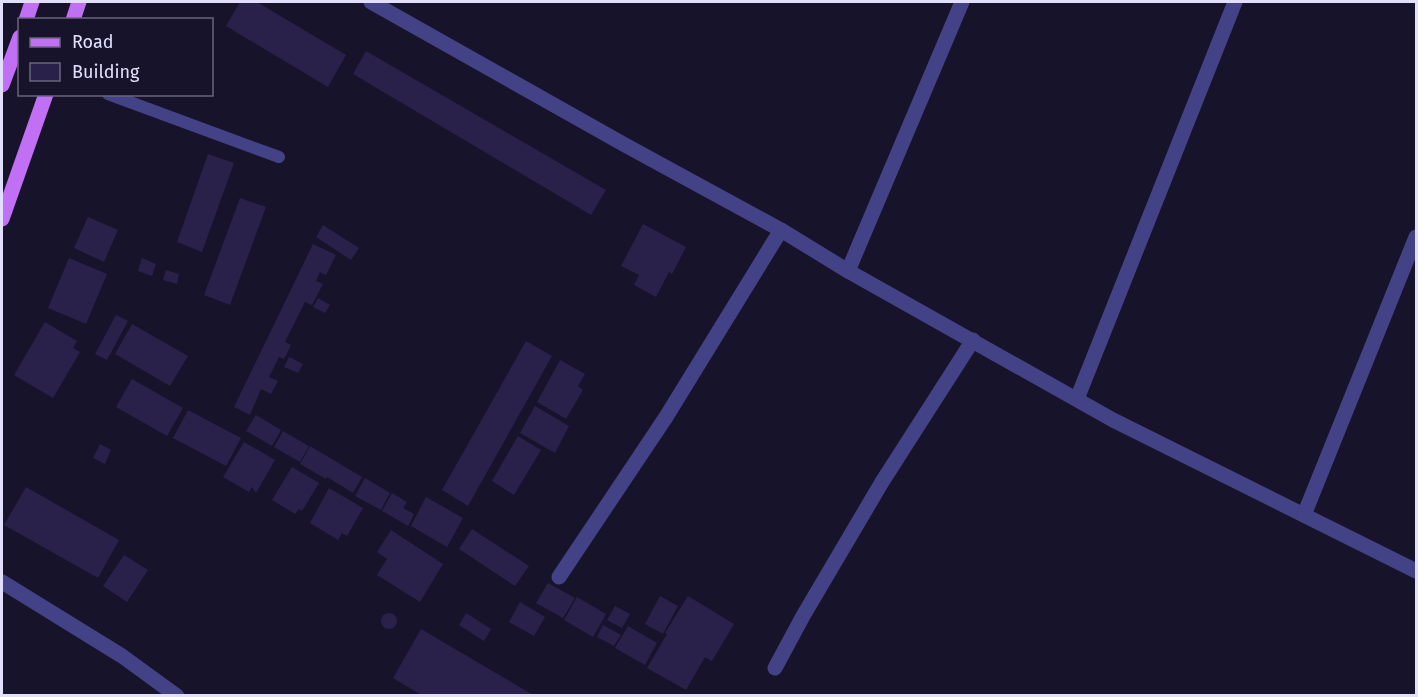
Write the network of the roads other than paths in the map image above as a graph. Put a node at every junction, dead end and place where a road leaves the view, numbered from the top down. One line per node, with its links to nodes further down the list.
1 (32, 2): 6 (main road)
2 (79, 2): 7 (main road)
3 (371, 2): 14 (street)
4 (963, 2): 16 (street)
5 (1235, 2): 18 (street)
6 (27, 18)
7 (74, 18)
8 (18, 42): 9 (main road)
9 (2, 86)
10 (45, 96): 13 (main road)
11 (113, 96): 12 (lane)
12 (279, 157)
13 (2, 219)
14 (781, 230): 16 (street); 21 (street)
15 (1416, 237): 19 (street)
16 (848, 271): 17 (street)
17 (973, 340): 18 (street); 23 (street)
18 (1077, 399): 19 (street)
19 (1304, 515): 20 (street)
20 (1416, 571)
21 (559, 577)
22 (2, 582): 24 (street)
23 (775, 668)
24 (177, 696)

